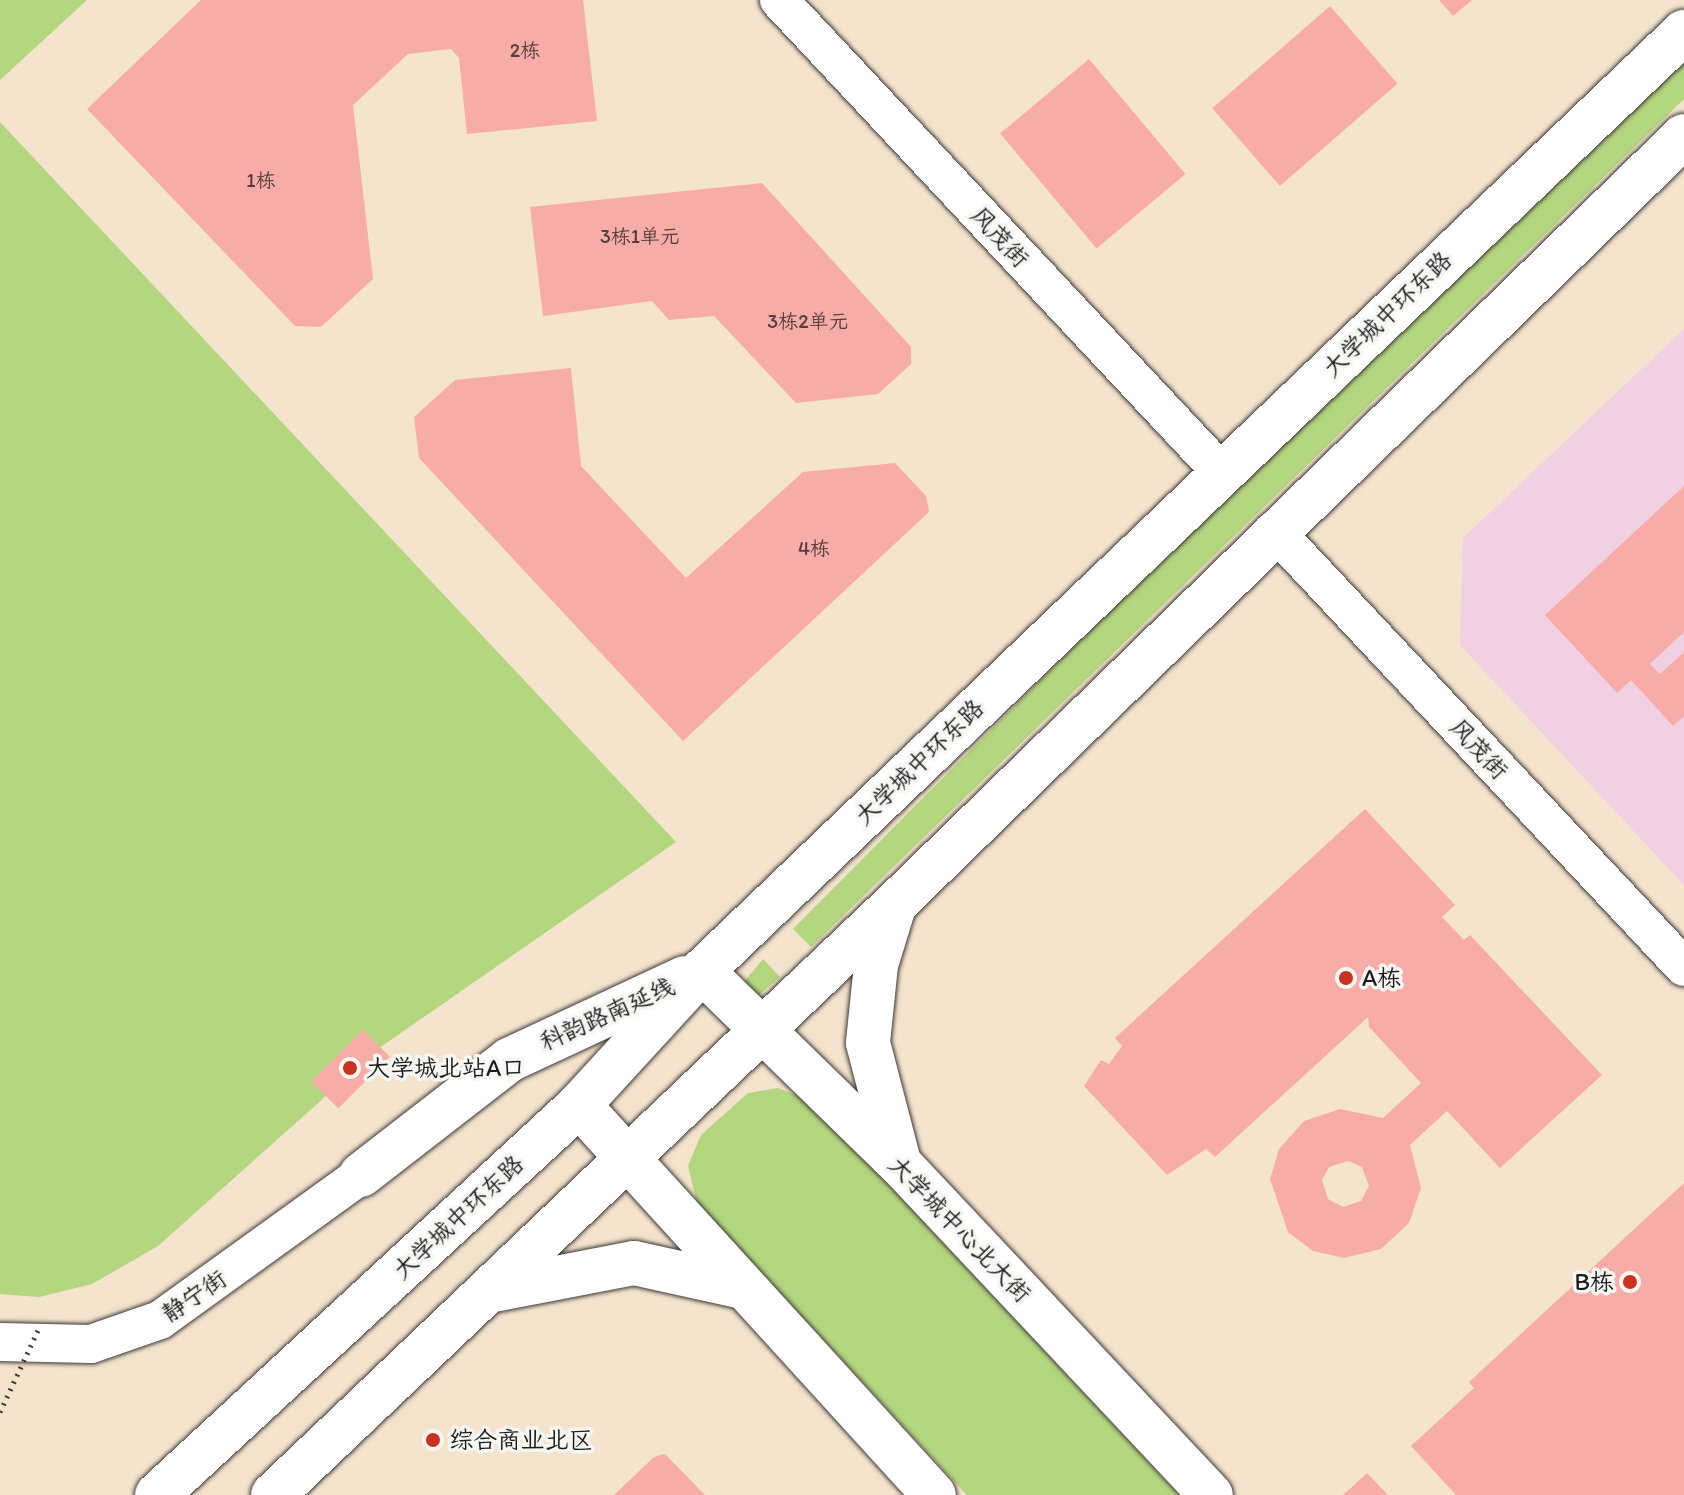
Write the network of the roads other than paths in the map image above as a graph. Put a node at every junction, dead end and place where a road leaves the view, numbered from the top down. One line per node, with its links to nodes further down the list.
1 (779, 0): 4 (street, 风茂街)
2 (1684, 32): 4 (main road, 大学城中环东路)
3 (1684, 136): 5 (main road)
4 (1222, 473): 8 (main road, 大学城中环东路)
5 (1274, 530): 6 (main road); 7 (street, 风茂街)
6 (900, 899): 9 (main road); 12 (main road)
7 (1684, 967)
8 (702, 971): 9 (main road, 大学城中心北大街); 10 (main road, 大学城中环东路); 13 (main road, 科韵路南延线)
9 (761, 1031): 11 (main road); 12 (main road, 大学城中心北大街)
10 (579, 1105): 11 (main road); 17 (main road, 大学城中环东路)
11 (628, 1158): 14 (main road); 15 (main road)
12 (900, 1164): 20 (main road, 大学城中心北大街)
13 (361, 1175): 16 (street, 静宁街)
14 (739, 1286): 15 (main road); 19 (main road)
15 (488, 1292): 18 (main road)
16 (24, 1339)
17 (157, 1495)
18 (273, 1495)
19 (934, 1495)
20 (1211, 1495)

